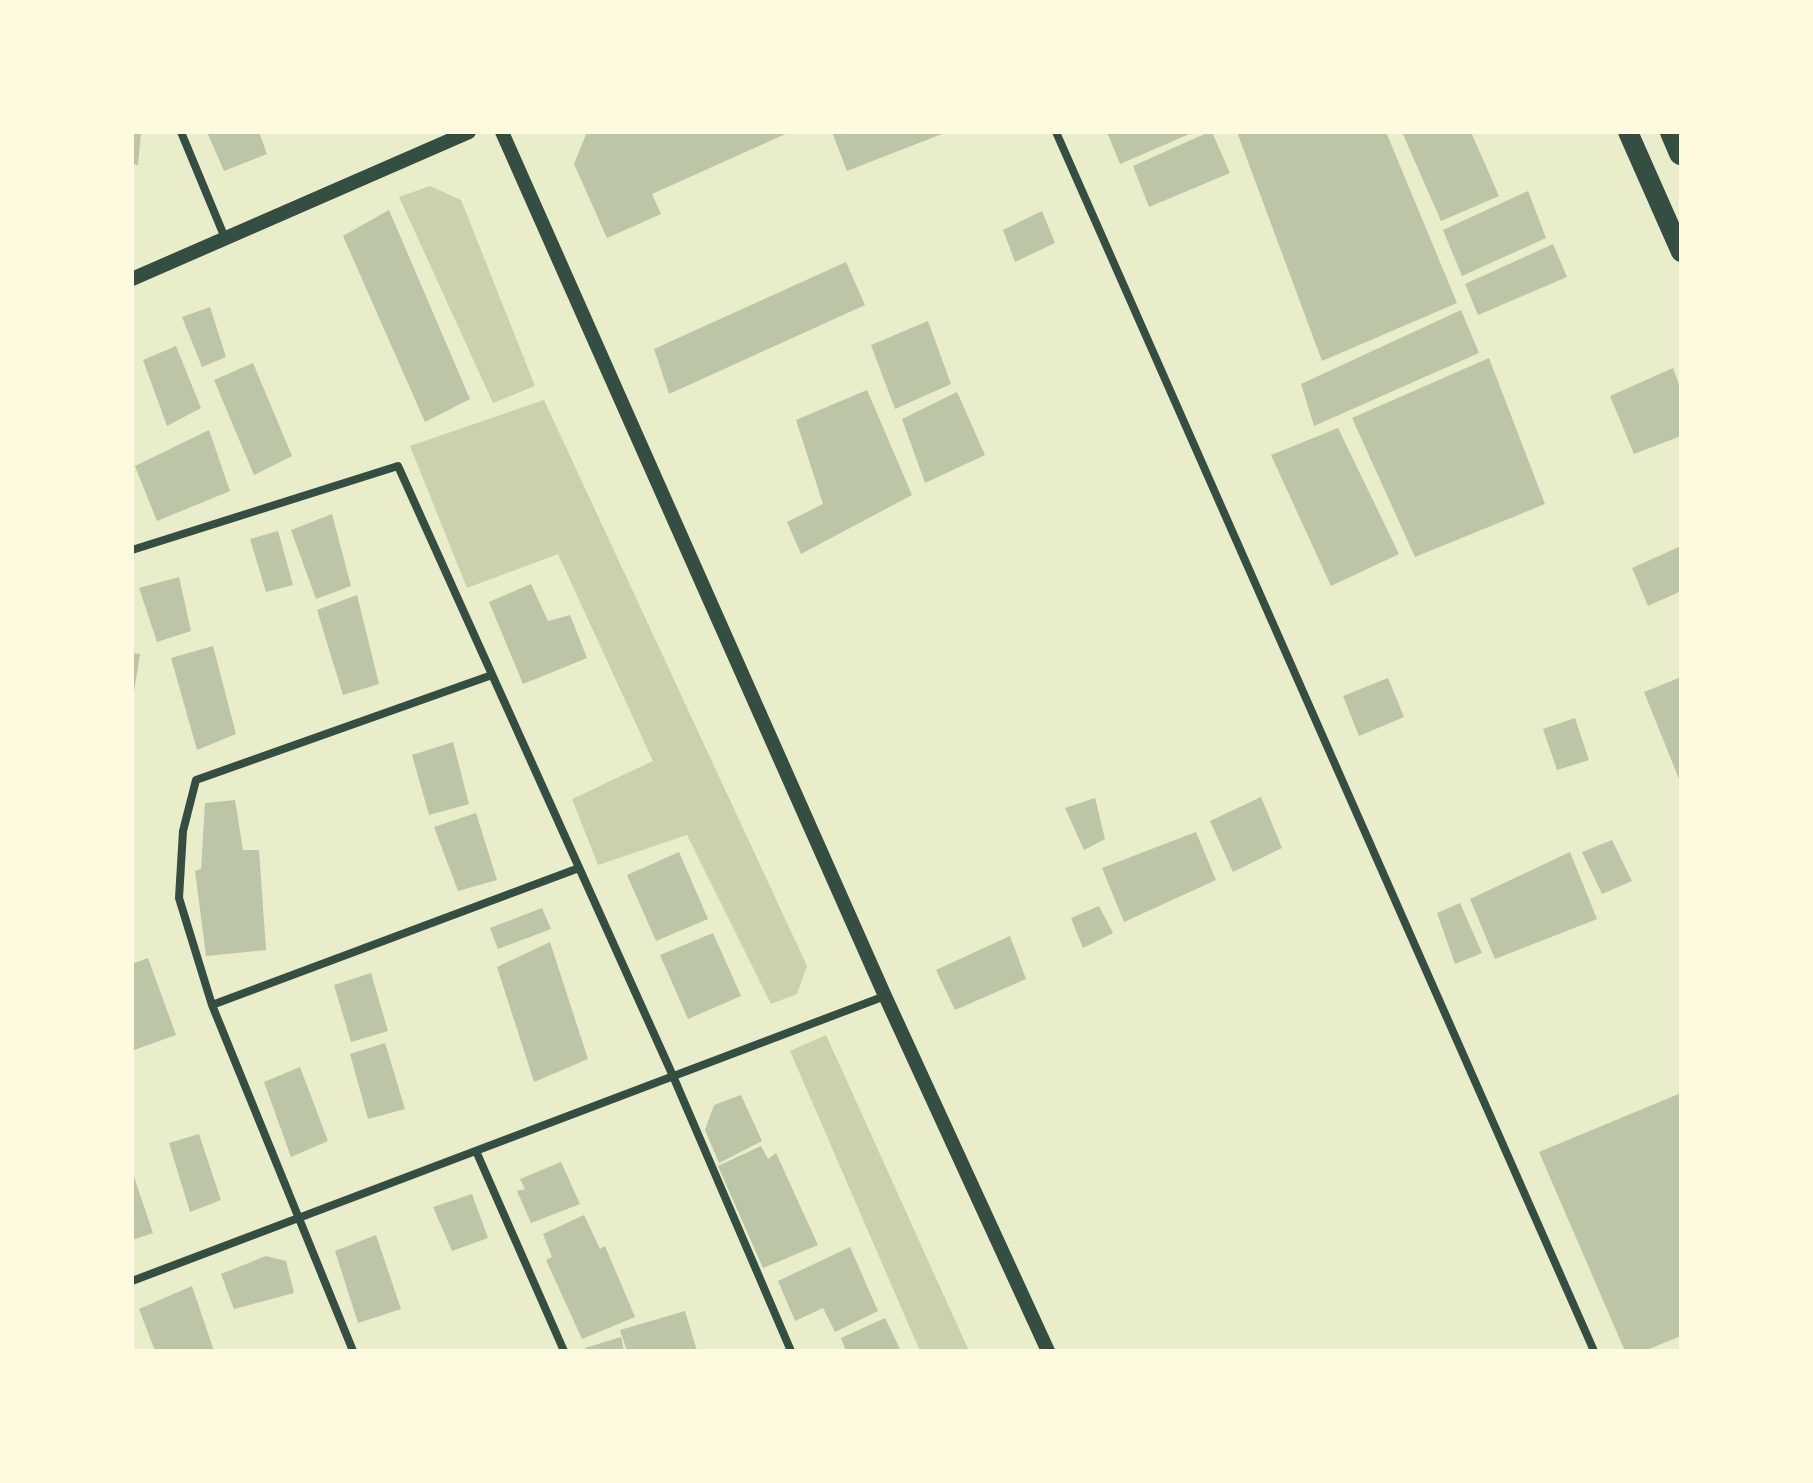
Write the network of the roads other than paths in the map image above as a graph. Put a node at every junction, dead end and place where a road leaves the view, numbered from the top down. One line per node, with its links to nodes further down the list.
1 (181, 132): 8 (street)
2 (469, 132): 8 (street)
3 (502, 132): 14 (street)
4 (1056, 132): 24 (street)
5 (1628, 132): 9 (main road)
6 (1672, 132): 7 (highway)
7 (1681, 153)
8 (225, 238): 10 (street)
9 (1681, 252)
10 (132, 279)
11 (132, 550): 12 (street)
12 (492, 675): 13 (street); 15 (street)
13 (579, 868): 15 (street); 16 (street)
14 (885, 996): 16 (street); 23 (street)
15 (212, 1005): 18 (street)
16 (673, 1076): 17 (street); 22 (street)
17 (476, 1151): 18 (street); 21 (street)
18 (299, 1218): 19 (street); 20 (street)
19 (132, 1281)
20 (353, 1351)
21 (564, 1351)
22 (791, 1351)
23 (1048, 1351)
24 (1594, 1351)

